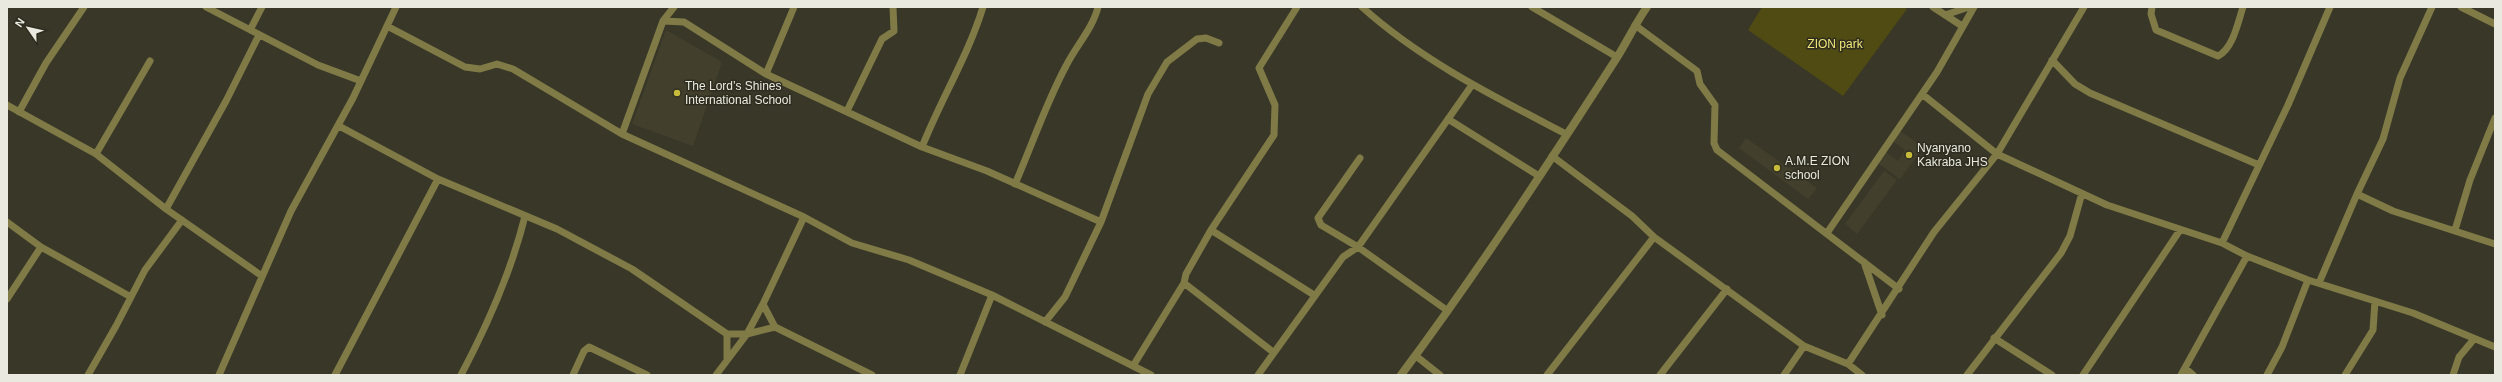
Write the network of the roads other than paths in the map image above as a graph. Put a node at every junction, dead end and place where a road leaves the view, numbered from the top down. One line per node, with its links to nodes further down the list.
1 (84, 7): 41 (street)
2 (206, 7): 29 (street)
3 (262, 7): 29 (street)
4 (396, 7): 27 (street)
5 (674, 7): 24 (street)
6 (794, 7): 35 (street)
7 (892, 7): 40 (street)
8 (983, 7): 47 (street)
9 (1098, 7): 55 (street)
10 (1297, 7): 64 (street)
11 (1362, 7): 37 (street)
12 (1532, 7): 32 (street)
13 (1647, 7): 26 (street)
14 (1933, 7): 23 (street)
15 (1969, 7): 23 (street)
16 (1974, 7): 28 (street)
17 (2084, 7): 33 (street)
18 (2152, 7): 19 (street)
19 (2243, 7)
20 (2330, 7): 52 (street)
21 (2432, 7): 57 (street)
22 (2461, 7): 25 (street)
23 (1945, 15): 28 (street)
24 (663, 21): 35 (street); 45 (street)
25 (2495, 24)
26 (1634, 25): 32 (street); 67 (street)
27 (387, 26): 36 (street); 45 (street)
28 (1962, 26): 38 (street)
29 (250, 30): 30 (street)
30 (259, 35): 36 (street); 58 (street)
31 (1219, 43): 63 (street)
32 (1617, 57): 46 (street)
33 (2052, 60): 49 (street); 52 (street)
34 (150, 61): 48 (street)
35 (766, 74): 40 (street)
36 (361, 81): 44 (street)
37 (1472, 84): 43 (street); 46 (street)
38 (1922, 94): 49 (street); 67 (street)
39 (8, 107): 41 (street)
40 (847, 111): 47 (street)
41 (19, 112): 48 (street)
42 (2495, 118): 66 (street)
43 (1448, 119): 53 (street); 72 (street)
44 (339, 126): 54 (street); 75 (street)
45 (622, 134): 60 (street)
46 (1566, 134): 50 (street)
47 (922, 147): 55 (street)
48 (96, 154): 58 (street)
49 (1997, 154): 56 (street); 80 (street)
50 (1552, 156): 53 (street); 68 (street)
51 (1360, 158): 72 (street)
52 (2259, 165): 69 (street)
53 (1539, 176): 87 (street)
54 (438, 179): 59 (street); 105 (street)
55 (1015, 184): 63 (street)
56 (2082, 193): 65 (street); 93 (street)
57 (2357, 194): 66 (street); 78 (street)
58 (166, 209): 61 (street)
59 (525, 216): 91 (street); 106 (street)
60 (804, 217): 81 (street); 86 (street)
61 (182, 220): 75 (street); 83 (street)
62 (7, 222): 71 (street)
63 (1101, 222): 89 (street)
64 (1211, 230): 77 (street); 82 (street)
65 (2180, 230): 69 (street); 122 (street)
66 (2455, 230): 70 (street)
67 (1827, 233): 74 (street)
68 (1654, 237): 79 (street); 116 (street)
69 (2222, 243): 73 (street)
70 (2495, 244)
71 (41, 247): 83 (street); 84 (street)
72 (1358, 247): 82 (street); 87 (street)
73 (2248, 256): 76 (street); 102 (street)
74 (1863, 261): 80 (street); 88 (street)
75 (262, 276): 104 (street)
76 (2308, 280): 78 (street); 125 (street)
77 (1184, 283): 97 (street); 101 (street)
78 (2319, 283): 85 (street)
79 (1727, 289): 95 (street); 117 (street)
80 (1899, 289): 88 (street)
81 (992, 295): 89 (street); 111 (street)
82 (1314, 295): 97 (street)
83 (131, 297): 103 (street)
84 (7, 299)
85 (2375, 301): 94 (street); 126 (street)
86 (763, 304): 90 (street); 92 (street)
87 (1448, 311): 98 (street)
88 (1882, 315): 100 (street)
89 (1045, 322): 101 (street)
90 (775, 327): 92 (street); 110 (street)
91 (727, 334): 92 (street); 99 (street)
92 (747, 334): 99 (street)
93 (1994, 338): 120 (street); 121 (street)
94 (2474, 339): 96 (street); 127 (street)
95 (1804, 346): 100 (street); 118 (street)
96 (2495, 347)
97 (1273, 352): 113 (street)
98 (1416, 356): 114 (street); 115 (street)
99 (727, 360): 109 (street)
100 (1848, 364): 119 (street)
101 (1133, 366): 112 (street)
102 (2185, 368): 123 (street); 124 (street)
103 (88, 375)
104 (219, 375)
105 (335, 375)
106 (461, 375)
107 (573, 375): 108 (street)
108 (647, 375)
109 (716, 375)
110 (872, 375)
111 (960, 375)
112 (1151, 375)
113 (1258, 375)
114 (1401, 375)
115 (1440, 375)
116 (1547, 375)
117 (1660, 375)
118 (1784, 375)
119 (1862, 375)
120 (1967, 375)
121 (2052, 375)
122 (2083, 375)
123 (2181, 375)
124 (2193, 375)
125 (2268, 375)
126 (2345, 375)
127 (2453, 375)

